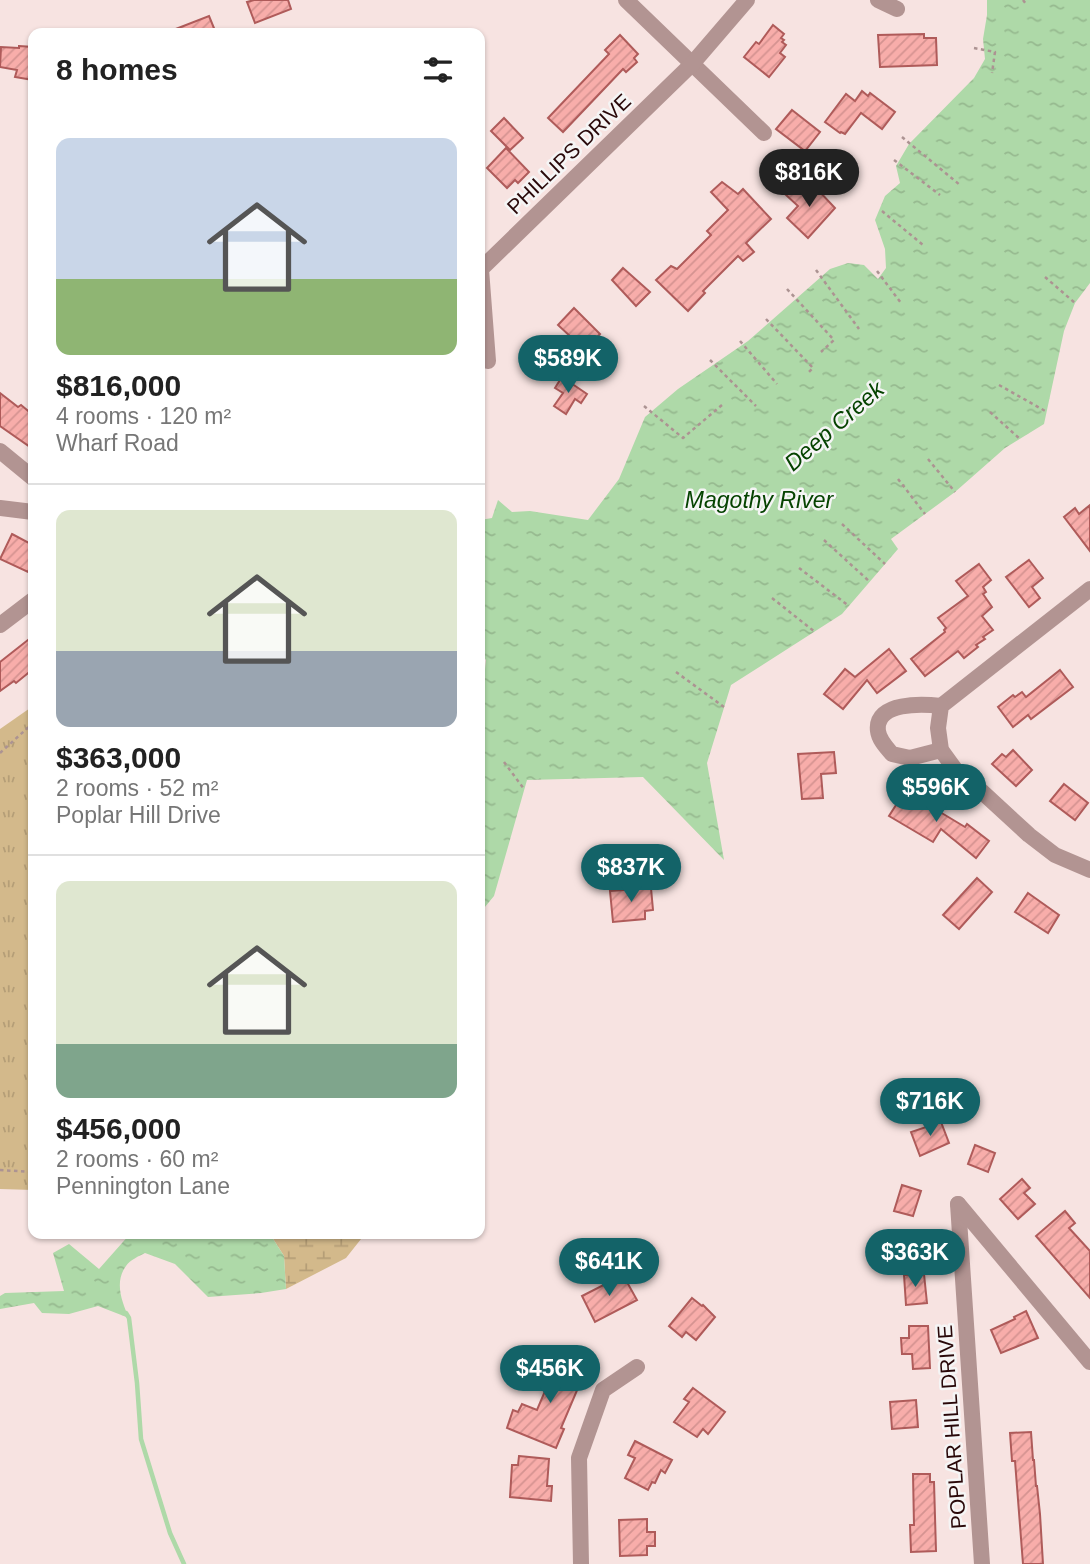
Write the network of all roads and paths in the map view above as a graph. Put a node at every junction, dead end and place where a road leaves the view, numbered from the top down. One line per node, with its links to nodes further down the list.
1 (626, 0): 8 (street)
2 (747, 0): 8 (street, PHILLIPS DRIVE)
3 (878, 0): 6 (street)
4 (1024, 0): 5 (path)
5 (1027, 4)
6 (897, 9)
7 (974, 48): 9 (path)
8 (692, 64): 10 (street); 17 (street, PHILLIPS DRIVE)
9 (992, 74)
10 (764, 133)
11 (902, 137): 13 (path)
12 (894, 160): 14 (path)
13 (960, 185)
14 (940, 195)
15 (882, 211): 16 (path)
16 (923, 245)
17 (485, 265)
18 (816, 270): 26 (path)
19 (877, 271): 22 (path)
20 (1045, 277): 23 (path)
21 (787, 289): 28 (path)
22 (901, 303)
23 (1074, 303)
24 (766, 319): 31 (path)
25 (485, 322): 30 (street, PHILLIPS DRIVE)
26 (859, 329)
27 (740, 341): 32 (path)
28 (821, 352)
29 (710, 360): 36 (path)
30 (488, 361)
31 (807, 374)
32 (777, 384)
33 (999, 385): 38 (path)
34 (722, 405): 35 (path)
35 (645, 406)
36 (756, 406)
37 (990, 412): 39 (path)
38 (1047, 412)
39 (1020, 439)
40 (0, 451): 42 (street)
41 (928, 459): 44 (path)
42 (28, 474)
43 (898, 479): 47 (path)
44 (955, 492)
45 (0, 508): 46 (street)
46 (28, 511)
47 (925, 514)
48 (842, 524): 50 (path)
49 (824, 540): 52 (path)
50 (886, 564)
51 (799, 568): 56 (path)
52 (870, 582)
53 (1090, 589): 60 (street)
54 (772, 598): 58 (path)
55 (28, 603): 57 (street)
56 (849, 606)
57 (1, 621)
58 (814, 632)
59 (676, 672): 61 (path)
60 (941, 706): 63 (street); 63 (street)
61 (724, 707)
62 (28, 728): 64 (path)
63 (941, 750): 67 (street)
64 (0, 753)
65 (504, 762): 66 (path)
66 (524, 789)
67 (1090, 870)
68 (0, 1170): 69 (path)
69 (28, 1172)
70 (1090, 1362): 73 (street, POPLAR HILL DRIVE)
71 (637, 1367): 72 (street)
72 (581, 1564)
73 (982, 1564)

